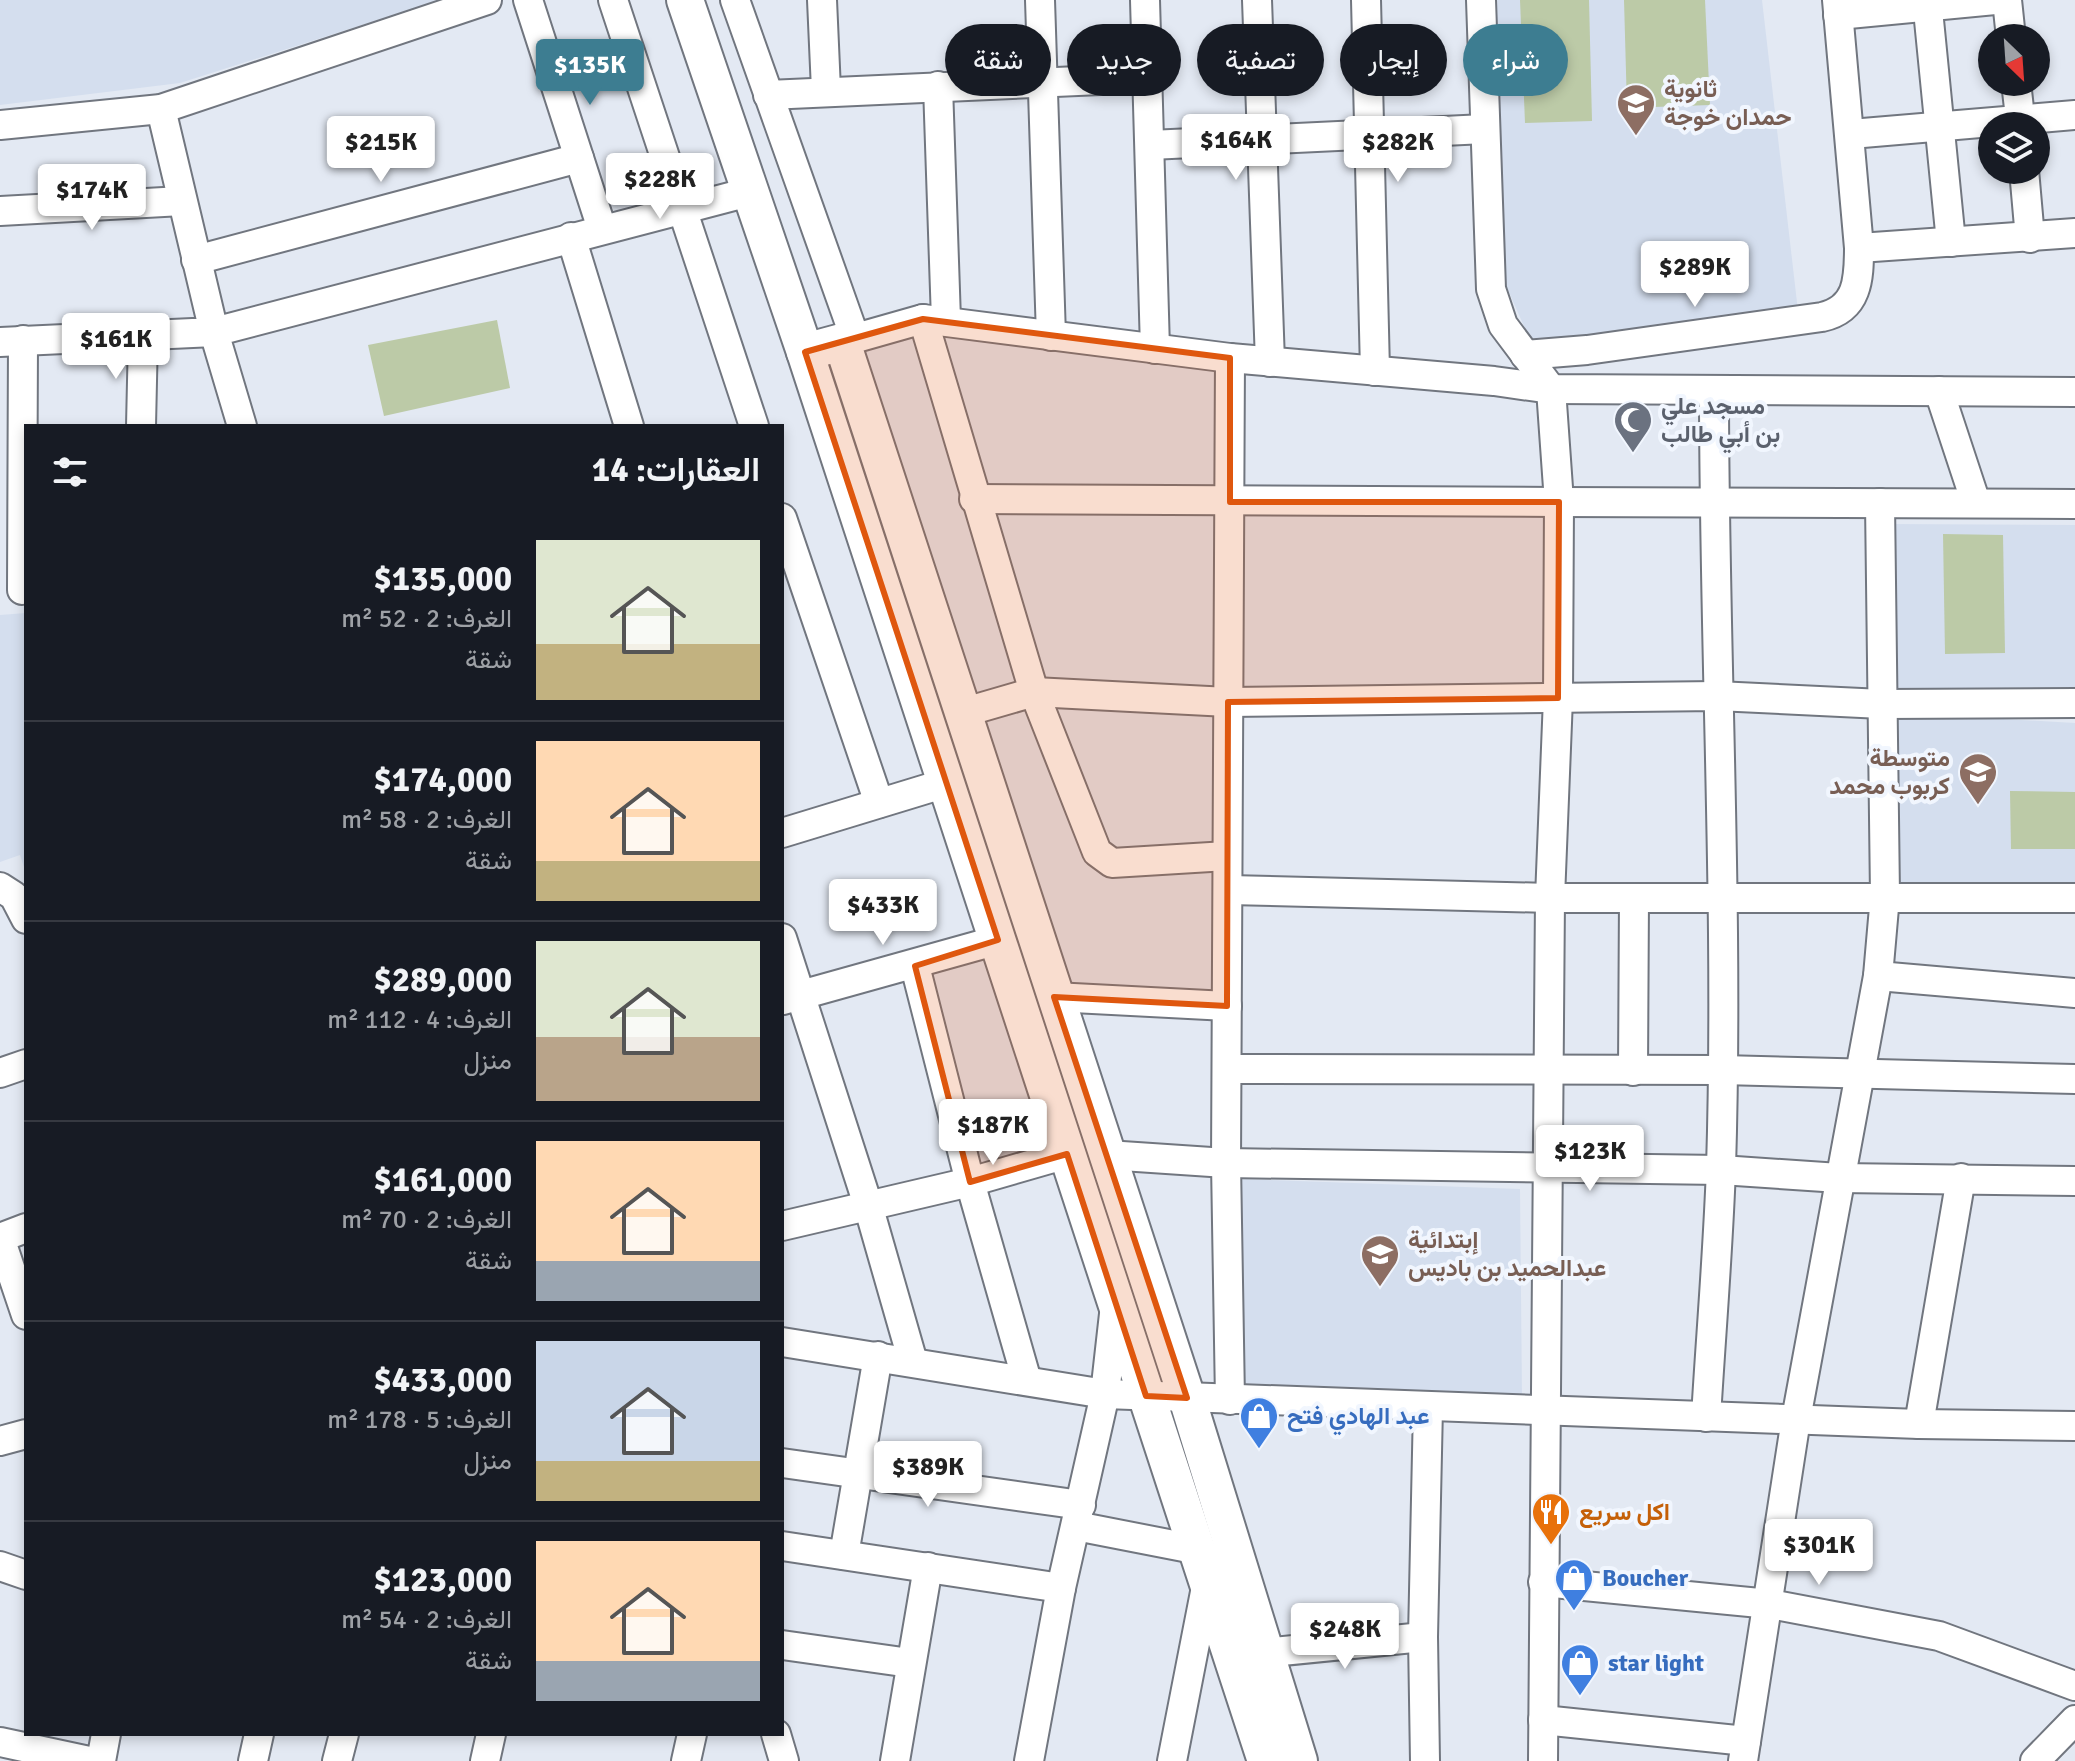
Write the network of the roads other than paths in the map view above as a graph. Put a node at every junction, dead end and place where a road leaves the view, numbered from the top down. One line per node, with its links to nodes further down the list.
1 (487, 0): 25 (street)
2 (528, 0): 36 (street)
3 (613, 0): 40 (street)
4 (685, 0): 38 (main road)
5 (735, 0): 22 (street)
6 (822, 0): 21 (street)
7 (1040, 0): 16 (street)
8 (1145, 0): 17 (street)
9 (1257, 0): 34 (street)
10 (1366, 0): 32 (street)
11 (1481, 0): 31 (street)
12 (1995, 0): 14 (street)
13 (2007, 0): 18 (street)
14 (1928, 4): 15 (street); 30 (street)
15 (1838, 8): 33 (street)
16 (1041, 24)
17 (1145, 24)
18 (2010, 24)
19 (938, 86): 20 (street); 21 (street); 49 (street)
20 (945, 86)
21 (826, 90): 22 (street)
22 (768, 95): 53 (street)
23 (1042, 96): 52 (street)
24 (1147, 96): 35 (street)
25 (161, 109): 28 (street); 39 (street)
26 (2075, 115): 27 (street)
27 (2050, 119)
28 (0, 125)
29 (1978, 125): 30 (street)
30 (1940, 126): 33 (street); 46 (street)
31 (1485, 129): 32 (street); 57 (street)
32 (1372, 132): 34 (street); 60 (street)
33 (1851, 134): 47 (street)
34 (1260, 138): 35 (street); 59 (street)
35 (1150, 145): 55 (street)
36 (579, 158): 42 (street); 48 (street)
37 (2025, 184): 45 (street)
38 (749, 192): 40 (street); 56 (main road)
39 (182, 201): 41 (street); 48 (street)
40 (683, 209): 42 (street); 68 (street)
41 (0, 211)
42 (602, 229): 44 (street)
43 (2075, 233): 45 (street)
44 (571, 237): 50 (street); 67 (street)
45 (2030, 238): 46 (street)
46 (1951, 242): 47 (street)
47 (1859, 248): 57 (street)
48 (196, 260): 50 (street)
49 (934, 319): 52 (street); 53 (street); 69 (street)
50 (214, 332): 51 (street); 66 (street)
51 (143, 336): 54 (street); 65 (street)
52 (1051, 336): 55 (street)
53 (849, 340): 56 (main road); 84 (main road)
54 (12, 341): 77 (street)
55 (1155, 349): 58 (street)
56 (805, 352): 85 (main road)
57 (1525, 355): 61 (street)
58 (1230, 358): 59 (street); 71 (street)
59 (1270, 362): 60 (street)
60 (1375, 371): 61 (street)
61 (1551, 389): 63 (street); 72 (street)
62 (1939, 391): 63 (street); 64 (street); 74 (street)
63 (1714, 392): 70 (street)
64 (2075, 392)
65 (141, 424)
66 (241, 424)
67 (628, 424)
68 (753, 424)
69 (974, 499): 71 (street); 78 (street)
70 (1714, 499): 72 (street); 73 (street); 79 (street)
71 (1230, 502): 72 (street); 81 (street)
72 (1559, 502): 80 (street)
73 (1880, 503): 74 (street); 83 (street)
74 (1976, 503): 75 (street)
75 (2075, 504)
76 (784, 524): 86 (street)
77 (16, 591)
78 (1034, 692): 81 (street); 84 (street); 88 (street)
79 (1717, 696): 80 (street); 83 (street); 94 (street)
80 (1558, 698): 81 (street); 92 (street)
81 (1228, 702): 88 (street)
82 (2075, 703): 83 (street)
83 (1882, 704): 91 (street)
84 (965, 712): 102 (main road)
85 (946, 783): 86 (street); 97 (main road)
86 (879, 803): 87 (street)
87 (784, 832)
88 (1227, 856): 90 (street)
89 (0, 887): 96 (street)
90 (1229, 890): 92 (street); 104 (street)
91 (1885, 896): 94 (street); 95 (street); 100 (street)
92 (1550, 898): 93 (street); 107 (street)
93 (1634, 898): 94 (street); 109 (street)
94 (1723, 898): 108 (street)
95 (2075, 898)
96 (24, 915)
97 (998, 940): 99 (street); 113 (main road)
98 (784, 951): 103 (street)
99 (915, 966): 103 (street); 121 (street)
100 (1878, 976): 101 (street); 111 (street)
101 (2075, 993)
102 (1054, 997): 104 (street); 114 (main road)
103 (791, 998): 122 (street)
104 (1227, 1006): 106 (street)
105 (24, 1065): 110 (street)
106 (1227, 1069): 107 (street); 115 (street)
107 (1548, 1070): 109 (street); 116 (street)
108 (1722, 1070): 109 (street); 111 (street); 117 (street)
109 (1633, 1071)
110 (0, 1073)
111 (1859, 1074): 112 (street); 118 (street)
112 (2075, 1079)
113 (1067, 1154): 121 (street); 125 (main road)
114 (1107, 1155): 115 (street); 133 (main road)
115 (1226, 1163): 116 (street); 134 (street)
116 (1549, 1167): 117 (street); 136 (street)
117 (1721, 1170): 118 (street); 137 (street)
118 (1839, 1178): 119 (street); 138 (street)
119 (1961, 1178): 120 (street); 139 (street)
120 (2075, 1181)
121 (970, 1182): 122 (street); 130 (street)
122 (868, 1205): 123 (street); 129 (street)
123 (784, 1226)
124 (24, 1229): 126 (street)
125 (1115, 1305): 131 (street); 132 (main road)
126 (24, 1309)
127 (784, 1342): 128 (street)
128 (878, 1356): 129 (street); 144 (street)
129 (913, 1362): 130 (street)
130 (1027, 1381): 131 (street)
131 (1105, 1394): 132 (street); 145 (street)
132 (1146, 1396): 133 (street); 147 (main road)
133 (1187, 1398): 134 (street); 158 (main road)
134 (1230, 1400): 135 (street)
135 (1428, 1407): 136 (street); 156 (street)
136 (1544, 1411): 137 (street); 152 (street)
137 (1706, 1417): 138 (street)
138 (1796, 1419): 139 (street); 155 (street)
139 (1919, 1424): 140 (street)
140 (2075, 1426)
141 (24, 1435): 142 (street)
142 (0, 1441)
143 (784, 1463): 144 (street)
144 (859, 1473): 145 (street); 148 (street)
145 (1078, 1516): 147 (street); 154 (street)
146 (784, 1546): 148 (street)
147 (1194, 1549): 153 (main road)
148 (844, 1555): 150 (street)
149 (0, 1566): 151 (street)
150 (928, 1567): 154 (street); 159 (street)
151 (24, 1574)
152 (1543, 1582): 155 (street); 161 (street)
153 (1206, 1587): 180 (street); 181 (main road)
154 (1061, 1588): 179 (street)
155 (1770, 1604): 160 (street); 170 (street)
156 (1423, 1637): 158 (street); 183 (street)
157 (784, 1645): 159 (street)
158 (1263, 1653): 182 (main road)
159 (910, 1663): 178 (street)
160 (2075, 1686)
161 (1543, 1720): 170 (street); 184 (street)
162 (2075, 1720): 185 (street)
163 (106, 1736): 172 (street)
164 (259, 1736): 173 (street)
165 (343, 1736): 174 (street)
166 (491, 1736): 175 (street)
167 (692, 1736): 176 (street)
168 (777, 1736): 177 (street)
169 (0, 1742): 171 (street)
170 (1744, 1751)
171 (89, 1761)
172 (101, 1761)
173 (253, 1761)
174 (337, 1761)
175 (485, 1761)
176 (686, 1761)
177 (784, 1761)
178 (895, 1761)
179 (1029, 1761)
180 (1172, 1761)
181 (1266, 1761)
182 (1299, 1761)
183 (1425, 1761)
184 (1543, 1761)
185 (2035, 1761)

